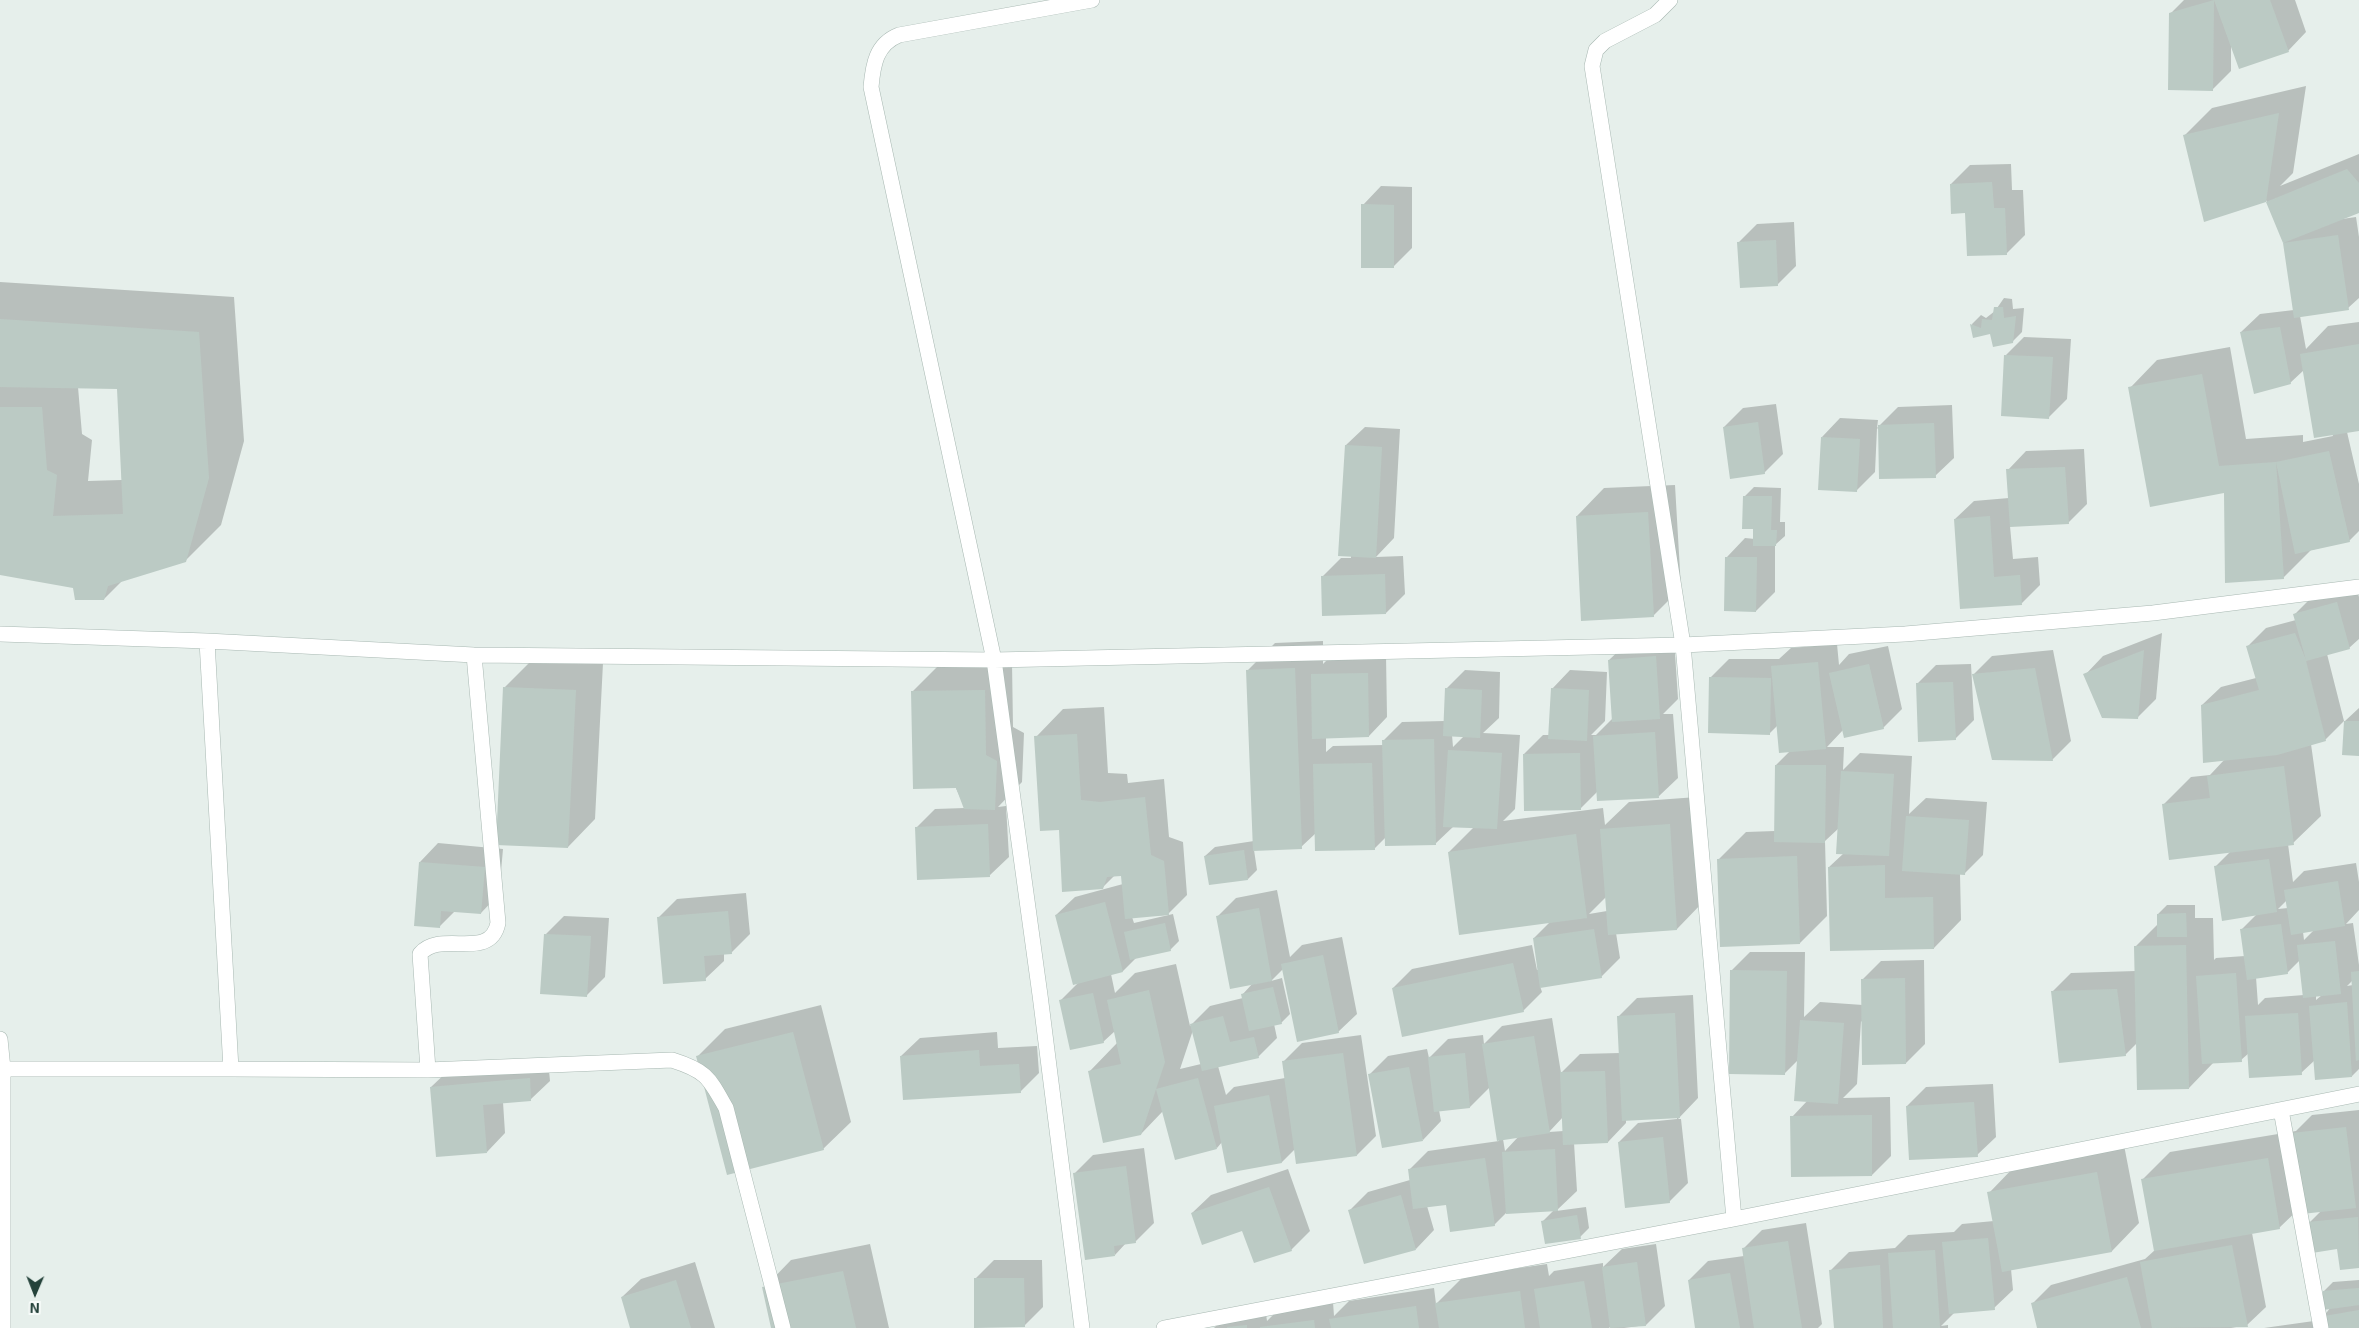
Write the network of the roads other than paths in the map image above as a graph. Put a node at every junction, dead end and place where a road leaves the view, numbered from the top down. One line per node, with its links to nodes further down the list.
1 (1092, 0): 8 (street)
2 (1670, 0): 6 (street)
3 (2359, 587): 6 (street)
4 (0, 634): 5 (street)
5 (207, 641): 7 (street); 11 (street)
6 (1683, 645): 8 (street); 15 (street)
7 (474, 654): 8 (street); 12 (street)
8 (994, 660): 19 (street)
9 (0, 1039): 10 (street)
10 (2, 1062): 11 (street); 16 (street)
11 (231, 1070): 12 (street)
12 (428, 1070): 18 (street)
13 (2359, 1094): 14 (street)
14 (2281, 1110): 15 (street); 21 (street)
15 (1734, 1219): 20 (street)
16 (1, 1291): 17 (street)
17 (3, 1328)
18 (783, 1328)
19 (1082, 1328)
20 (1164, 1328)
21 (2321, 1328)

